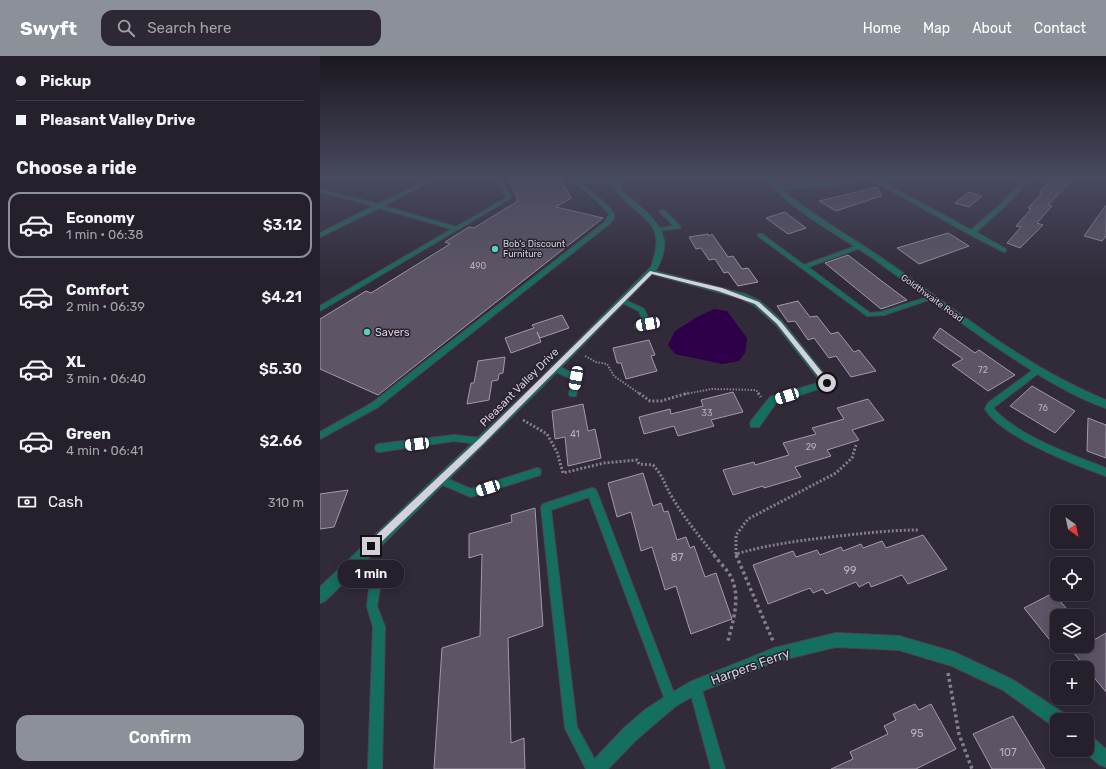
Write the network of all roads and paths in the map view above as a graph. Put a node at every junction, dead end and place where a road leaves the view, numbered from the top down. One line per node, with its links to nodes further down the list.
1 (367, 211): 13 (lane)
2 (395, 211): 10 (lane)
3 (486, 211): 10 (lane)
4 (610, 211): 31 (lane)
5 (642, 211): 11 (street)
6 (662, 211): 11 (lane)
7 (808, 211): 15 (street, Goldthwaite Road)
8 (931, 211): 12 (street)
9 (996, 211): 12 (street)
10 (456, 229): 21 (lane)
11 (659, 230): 18 (street, Pleasant Valley Drive)
12 (971, 233): 16 (street)
13 (320, 235)
14 (760, 236): 17 (lane)
15 (861, 246): 17 (lane); 19 (street, Goldthwaite Road)
16 (1004, 250)
17 (804, 267): 19 (lane)
18 (651, 272): 20 (street, Pleasant Valley Drive); 28 (street)
19 (931, 298): 25 (street, Goldthwaite Road)
20 (623, 301): 22 (lane); 24 (street, Pleasant Valley Drive)
21 (320, 309)
22 (637, 326)
23 (585, 356): 28 (path)
24 (555, 368): 26 (lane); 32 (street, Pleasant Valley Drive)
25 (1037, 370): 27 (street, Goldthwaite Road); 36 (lane)
26 (573, 394)
27 (1106, 404)
28 (768, 408): 30 (street)
29 (523, 420): 42 (path)
30 (755, 424)
31 (320, 436)
32 (481, 441): 34 (lane); 37 (street, Pleasant Valley Drive)
33 (856, 445): 39 (path)
34 (379, 448)
35 (537, 472): 37 (lane)
36 (1106, 472)
37 (441, 480): 40 (street, Pleasant Valley Drive)
38 (919, 530): 39 (path)
39 (736, 554): 43 (path)
40 (355, 561): 41 (street, Pleasant Valley Drive); 50 (lane)
41 (320, 596)
42 (728, 640)
43 (779, 654): 44 (street, Harpers Ferry); 45 (street, Harpers Ferry)
44 (945, 656): 47 (street, Harpers Ferry); 54 (path)
45 (695, 686): 46 (street, Harpers Ferry); 53 (lane)
46 (671, 701): 51 (lane); 52 (street, Harpers Ferry)
47 (1050, 714)
48 (1094, 750): 49 (street)
49 (1106, 759)
50 (375, 769)
51 (593, 769)
52 (597, 769)
53 (718, 769)
54 (972, 769)

